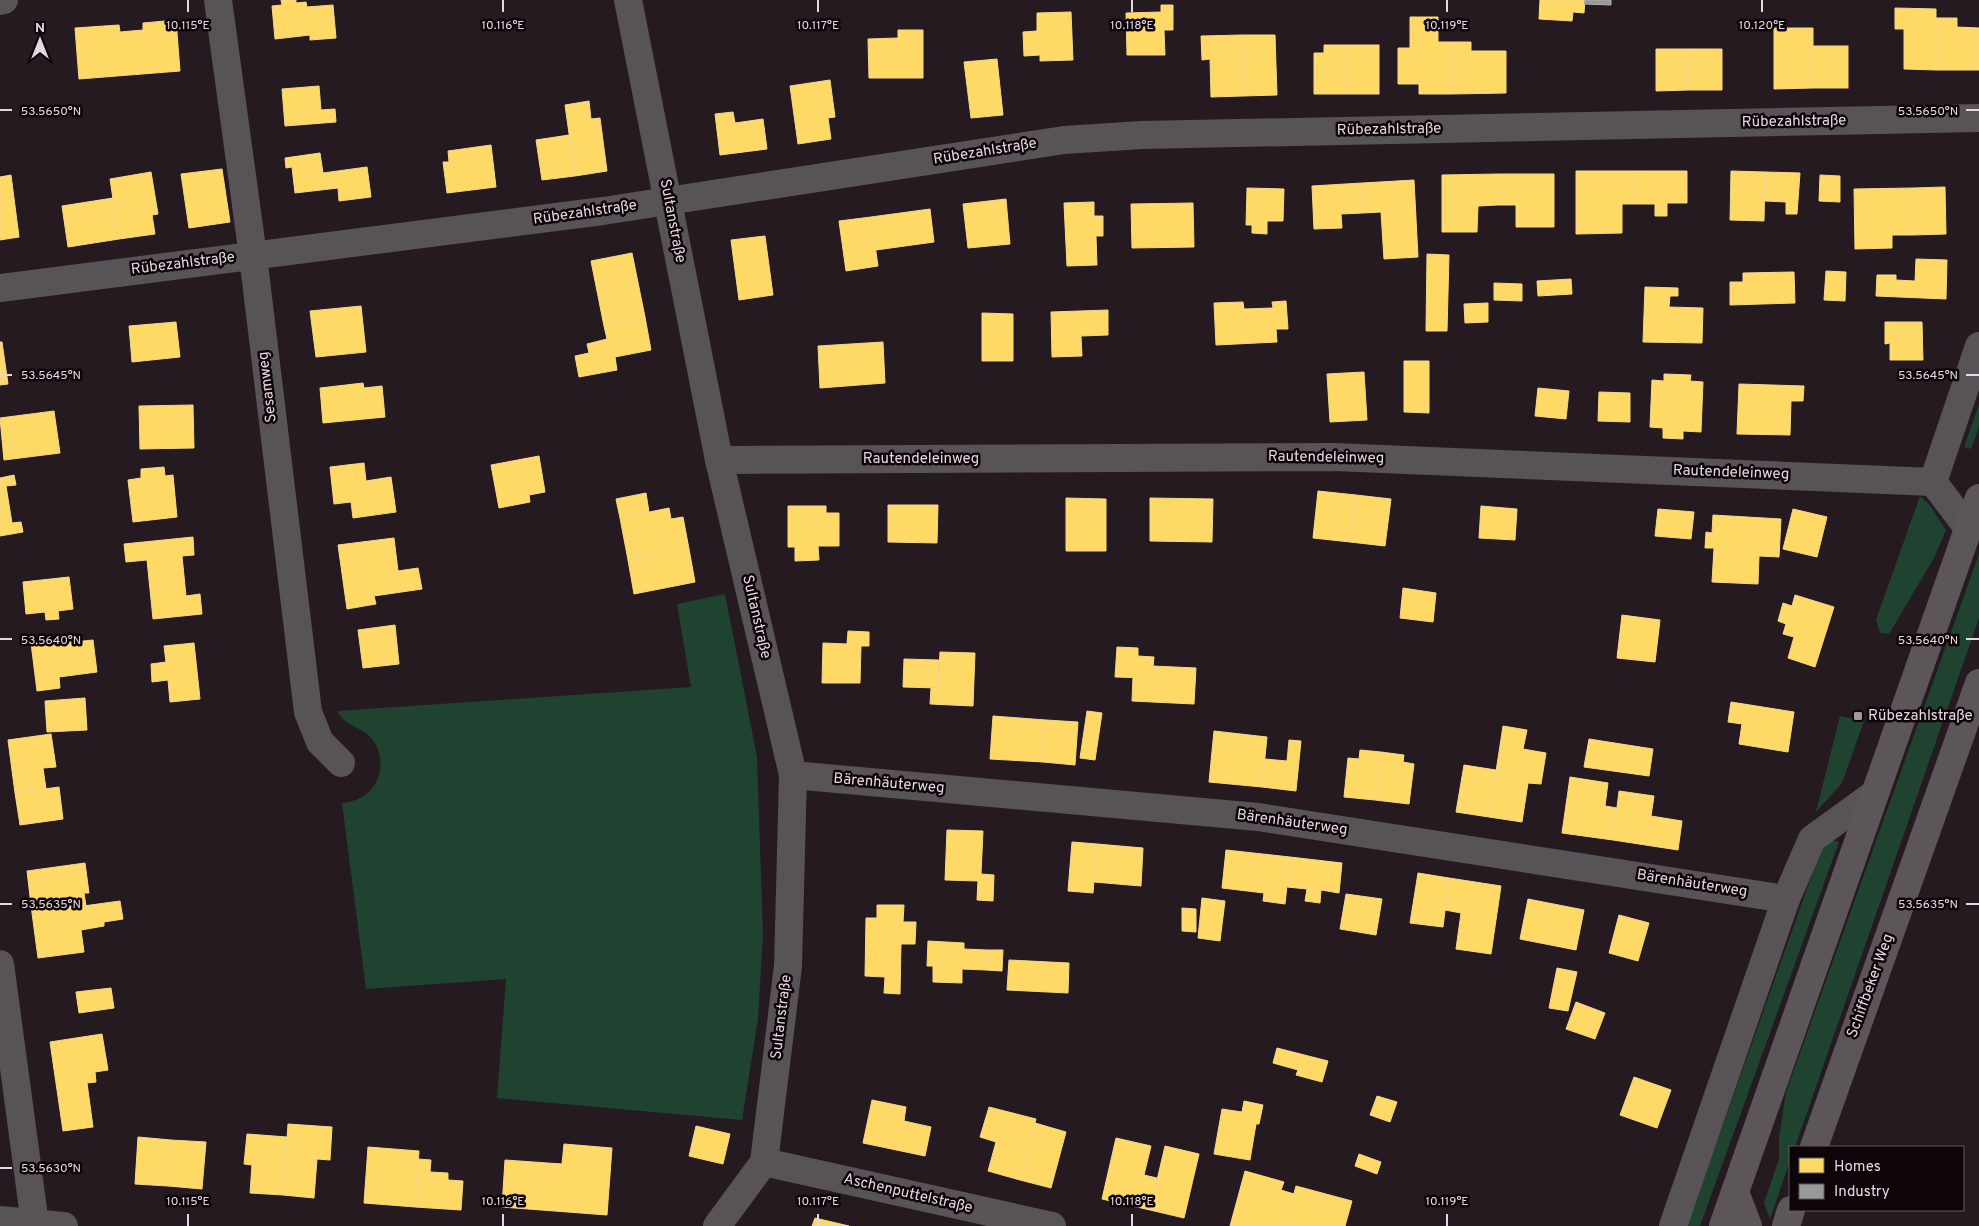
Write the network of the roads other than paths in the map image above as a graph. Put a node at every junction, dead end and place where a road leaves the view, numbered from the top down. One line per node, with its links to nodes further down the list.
1 (4, 0): 4 (street)
2 (218, 0): 7 (street, Sesamweg)
3 (628, 0): 6 (street, Sultanstraße)
4 (0, 1)
5 (1979, 118): 6 (street, Rübezahlstraße)
6 (668, 201): 7 (street, Rübezahlstraße); 10 (street, Sultanstraße)
7 (253, 256): 8 (street, Rübezahlstraße); 15 (street, Sesamweg)
8 (0, 288)
9 (1979, 346): 11 (street)
10 (719, 460): 11 (street, Rautendeleinweg); 16 (street, Sultanstraße)
11 (1933, 482): 13 (street)
12 (1979, 498): 13 (main road)
13 (1968, 528): 17 (main road)
14 (1979, 683): 20 (main road, Schiffbeker Weg)
15 (341, 763)
16 (793, 775): 18 (street, Bärenhäuterweg); 21 (street, Sultanstraße)
17 (1874, 794): 18 (street); 22 (main road)
18 (1786, 899): 29 (street)
19 (0, 964): 25 (street)
20 (1814, 1146)
21 (764, 1162): 27 (street, Sultanstraße); 28 (street, Aschenputtelstraße)
22 (1735, 1192): 30 (main road); 31 (main road)
23 (1792, 1211): 32 (main road)
24 (0, 1220): 25 (street)
25 (35, 1224): 26 (street)
26 (64, 1226)
27 (717, 1226)
28 (1052, 1226)
29 (1673, 1226)
30 (1723, 1226)
31 (1748, 1226)
32 (1786, 1226)

